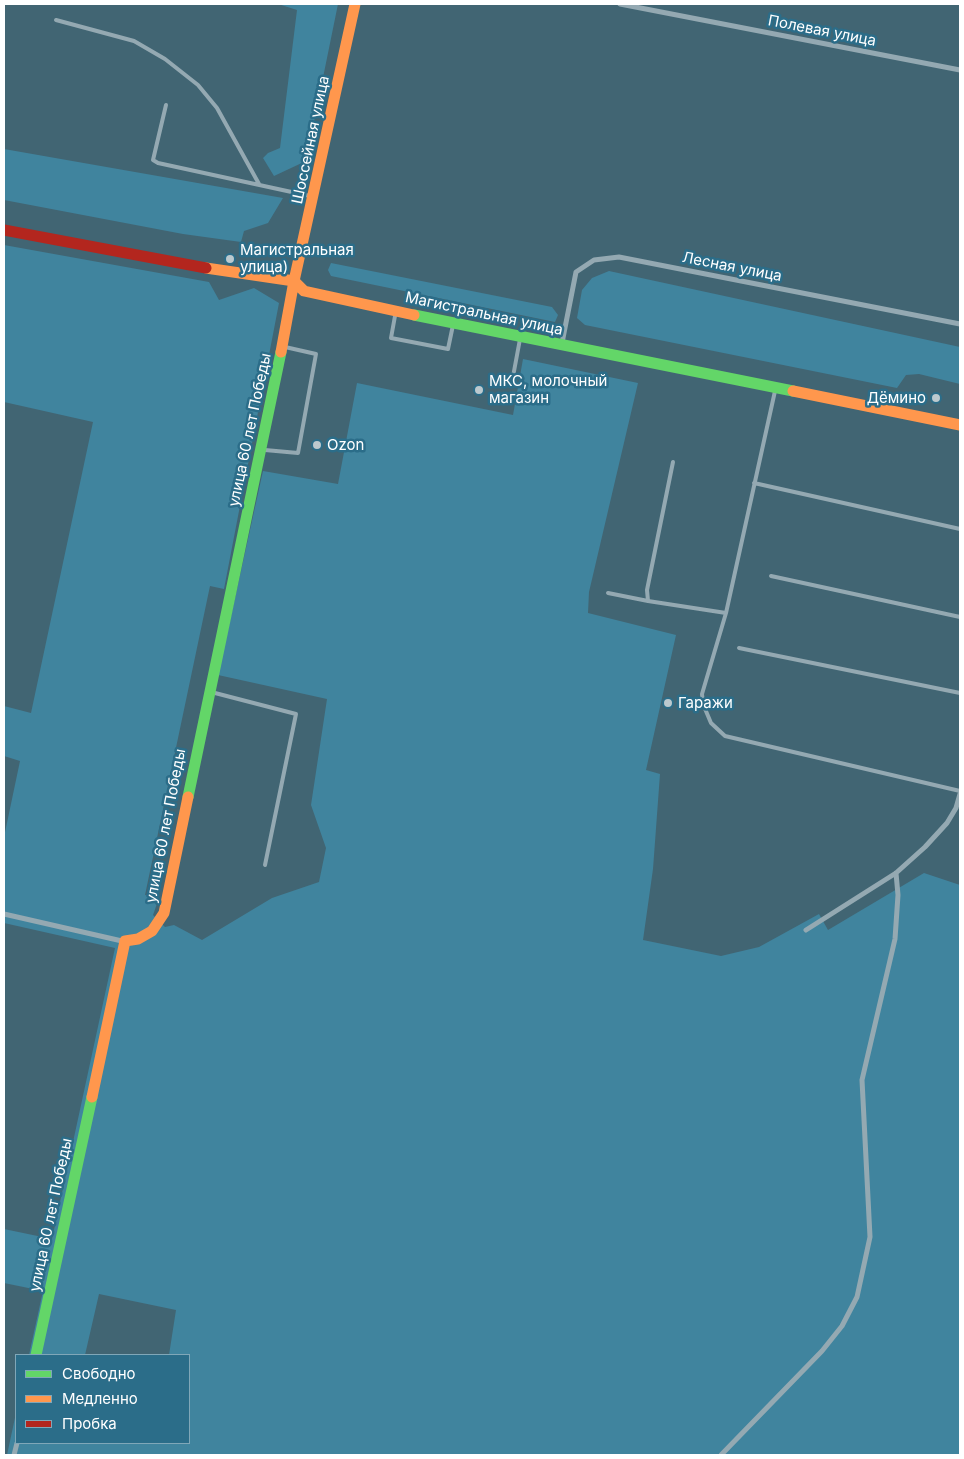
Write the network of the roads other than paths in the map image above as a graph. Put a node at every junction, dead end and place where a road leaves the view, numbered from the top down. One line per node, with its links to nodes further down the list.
1 (355, 4): 7 (street, Шоссейная улица)
2 (620, 4): 4 (street, Полевая улица)
3 (56, 20): 6 (lane)
4 (960, 70)
5 (166, 105): 6 (lane)
6 (259, 184): 7 (lane)
7 (314, 197): 9 (street, Шоссейная улица)
8 (4, 230): 9 (street, Магистральная улица)
9 (294, 281): 10 (street, Магистральная улица); 15 (street, улица 60 лет Победы)
10 (396, 311): 11 (street, Магистральная улица); 11 (lane)
11 (454, 323): 13 (street, Магистральная улица)
12 (960, 324): 14 (street, Лесная улица)
13 (521, 337): 14 (street, Магистральная улица); 16 (lane)
14 (562, 346): 17 (street, Магистральная улица)
15 (283, 347): 19 (street, улица 60 лет Победы); 19 (lane)
16 (512, 382)
17 (775, 389): 18 (street, Магистральная улица); 21 (lane)
18 (960, 425)
19 (261, 450): 29 (street, улица 60 лет Победы)
20 (673, 462): 25 (lane)
21 (754, 483): 22 (lane); 26 (lane)
22 (960, 529)
23 (771, 576): 27 (lane)
24 (608, 593): 25 (lane)
25 (648, 601): 26 (lane)
26 (726, 613): 31 (lane)
27 (960, 617)
28 (739, 648): 30 (lane)
29 (209, 691): 32 (lane); 36 (street, улица 60 лет Победы)
30 (960, 693)
31 (960, 792): 33 (street)
32 (265, 864)
33 (896, 873): 35 (street); 38 (street)
34 (4, 914): 36 (street)
35 (806, 930)
36 (125, 942): 37 (street, улица 60 лет Победы)
37 (36, 1354)
38 (721, 1455)

